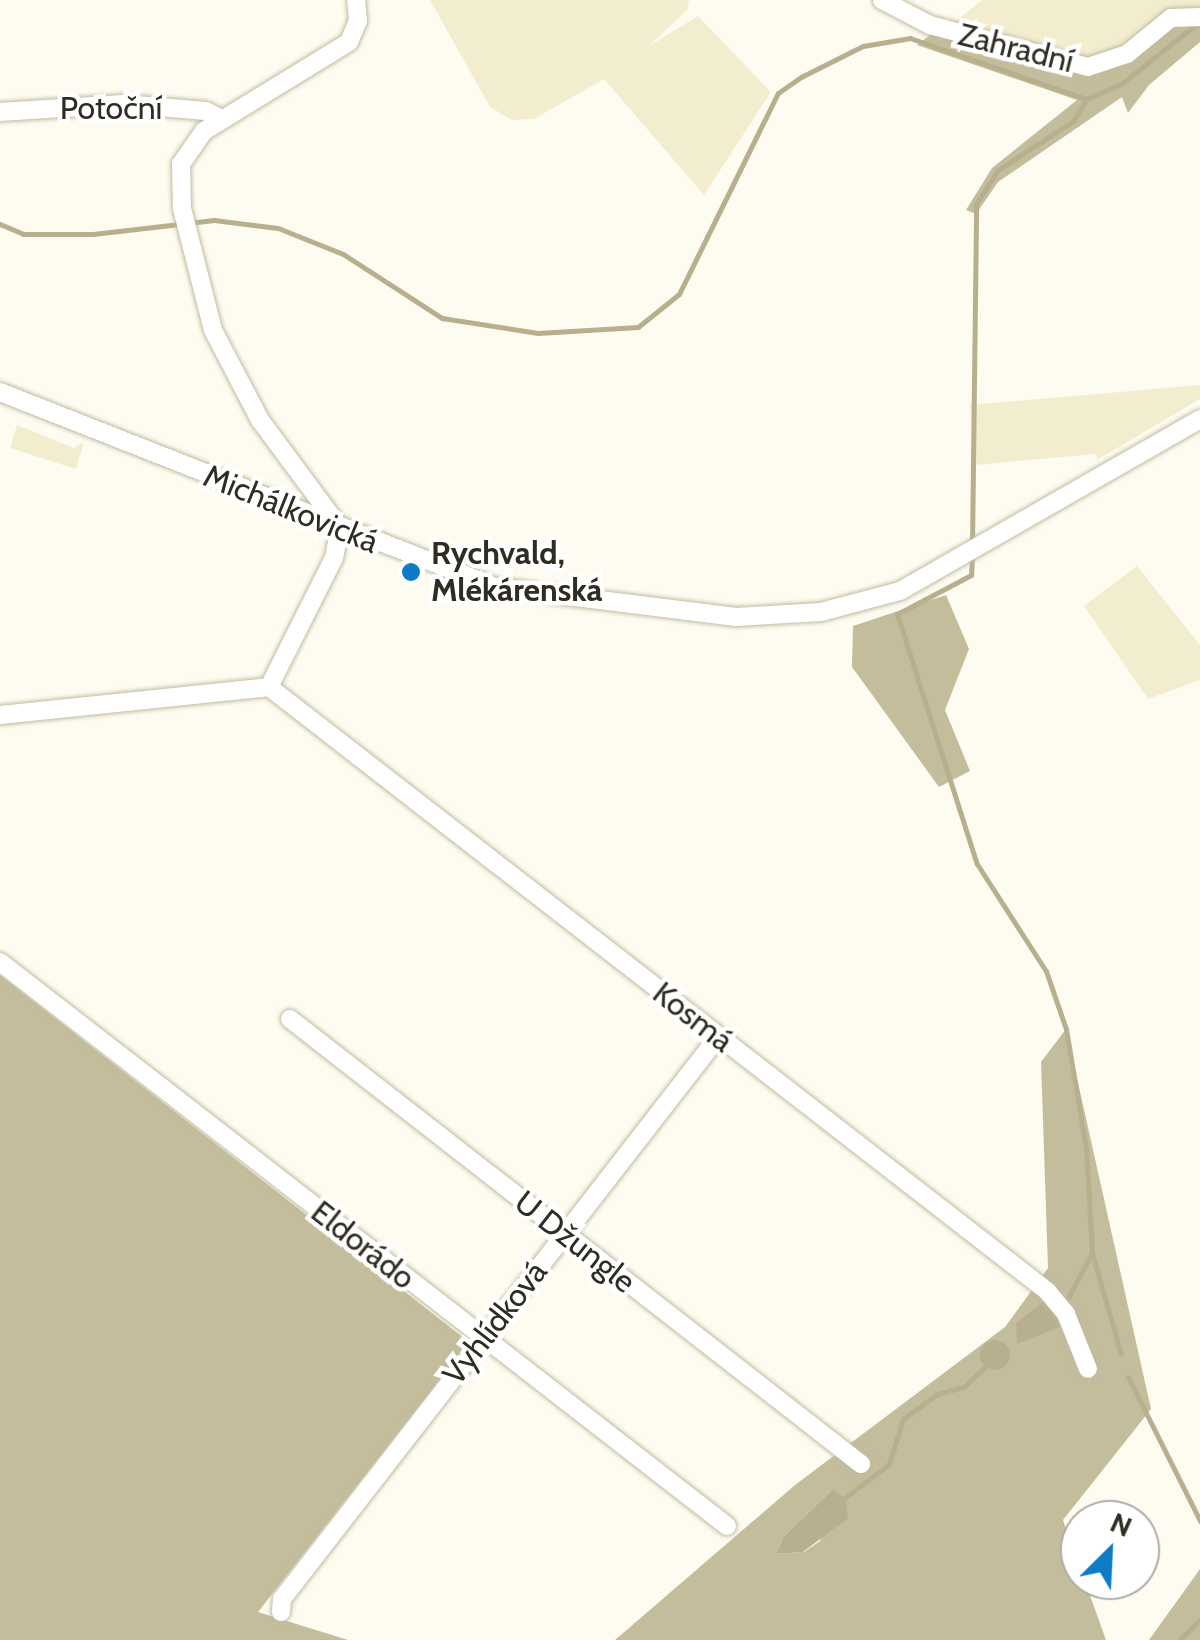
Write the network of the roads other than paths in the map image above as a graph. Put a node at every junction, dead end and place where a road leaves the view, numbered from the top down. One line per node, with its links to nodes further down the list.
1 (356, 0): 5 (street)
2 (882, 0): 3 (street, Zahradní)
3 (1199, 17)
4 (0, 112): 5 (street, Potoční)
5 (220, 119): 8 (street)
6 (0, 392): 8 (street, Michálkovická)
7 (1200, 419): 8 (street, Michálkovická)
8 (340, 528): 9 (street)
9 (269, 687): 10 (street); 13 (street, Kosmá)
10 (0, 716)
11 (0, 962): 15 (street, Eldorádo)
12 (290, 1019): 14 (street, U Džungle)
13 (718, 1037): 14 (street, Vyhlídková); 16 (street, Kosmá)
14 (564, 1234): 15 (street, Vyhlídková); 17 (street, U Džungle)
15 (483, 1338): 18 (street, Eldorádo); 19 (street, Vyhlídková)
16 (1088, 1369)
17 (861, 1464)
18 (727, 1526)
19 (281, 1612)

